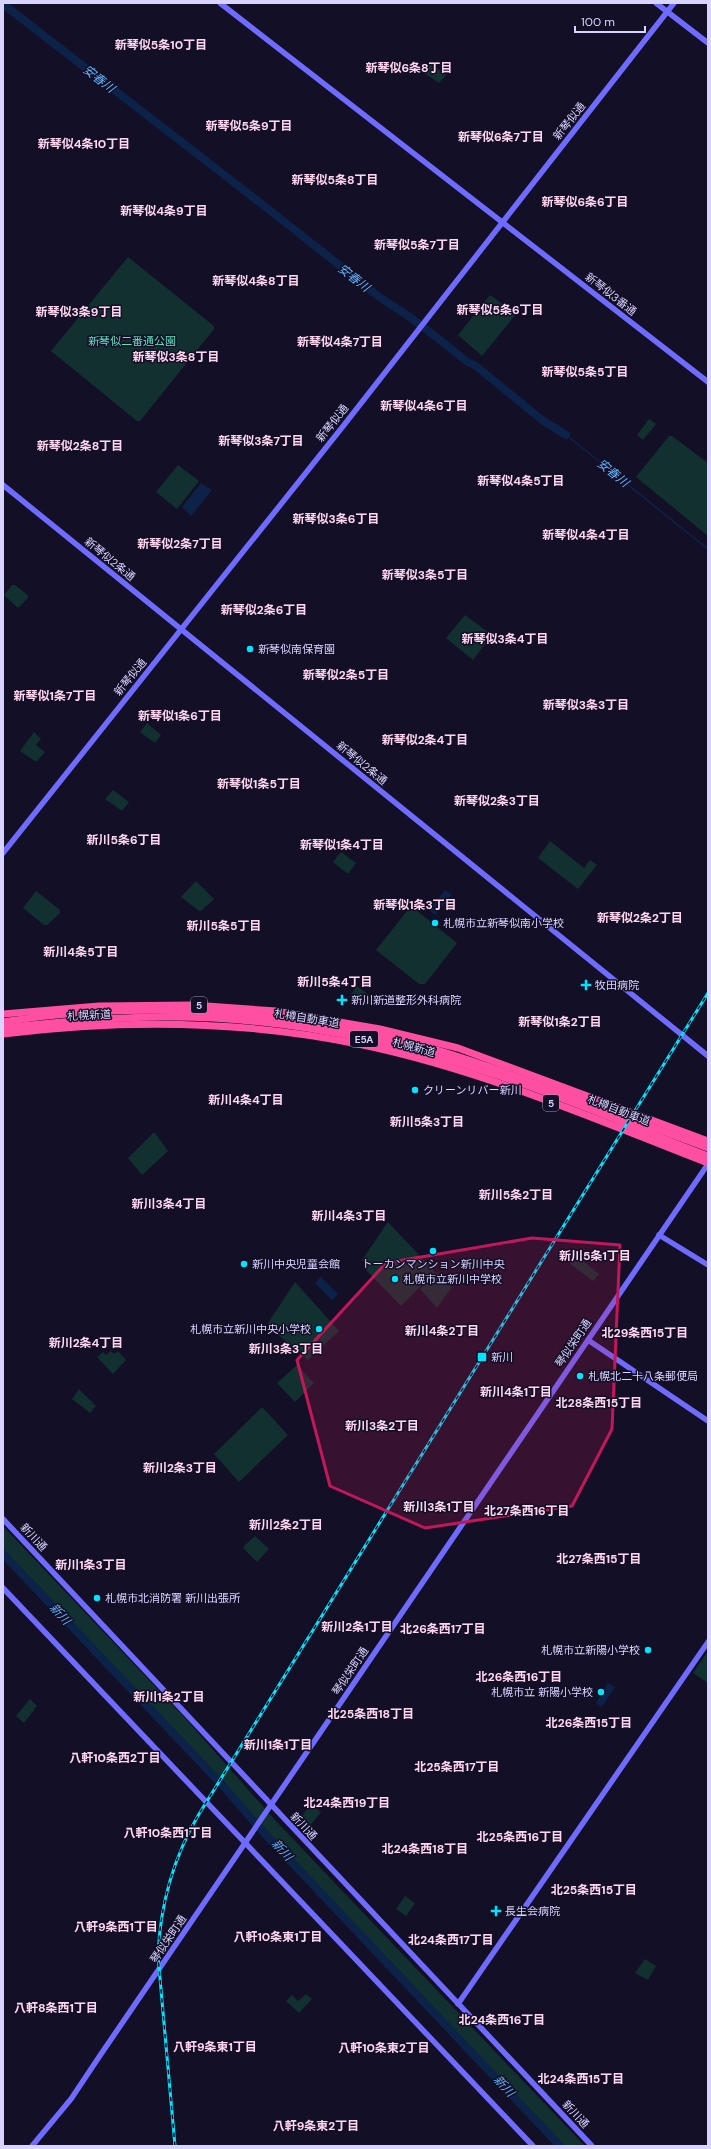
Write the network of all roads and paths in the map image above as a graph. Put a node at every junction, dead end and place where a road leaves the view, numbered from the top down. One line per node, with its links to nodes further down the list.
1 (220, 3): 6 (street, 新琴似3番通)
2 (656, 3): 4 (street)
3 (674, 3): 4 (street, 新琴似通)
4 (667, 12): 5 (street); 6 (street, 新琴似通)
5 (708, 43)
6 (502, 222): 7 (street, 新琴似3番通); 9 (street, 新琴似通)
7 (708, 382)
8 (3, 485): 9 (street, 新琴似2条通)
9 (181, 630): 10 (street, 新琴似通); 15 (street, 新琴似2条通)
10 (3, 853)
11 (3, 1014): 16 (highway, 札幌新道 / 5)
12 (3, 1021): 17 (highway, 札樽自動車道 / E5A)
13 (3, 1028): 18 (highway, 札樽自動車道 / E5A)
14 (3, 1034): 19 (highway, 札幌新道 / 5)
15 (708, 1056)
16 (708, 1141)
17 (708, 1148)
18 (708, 1156)
19 (708, 1163): 20 (street, 琴似栄町通)
20 (659, 1236): 21 (street); 22 (street, 琴似栄町通)
21 (708, 1265)
22 (588, 1340): 23 (street); 27 (street, 琴似栄町通)
23 (708, 1421)
24 (3, 1519): 27 (street, 新川通)
25 (3, 1588): 28 (street)
26 (708, 1642): 29 (street)
27 (271, 1805): 28 (street, 琴似栄町通); 29 (street, 新川通)
28 (245, 1843): 30 (street, 琴似栄町通); 31 (street)
29 (458, 2004): 32 (street, 新川通)
30 (32, 2146)
31 (533, 2146)
32 (592, 2146)

